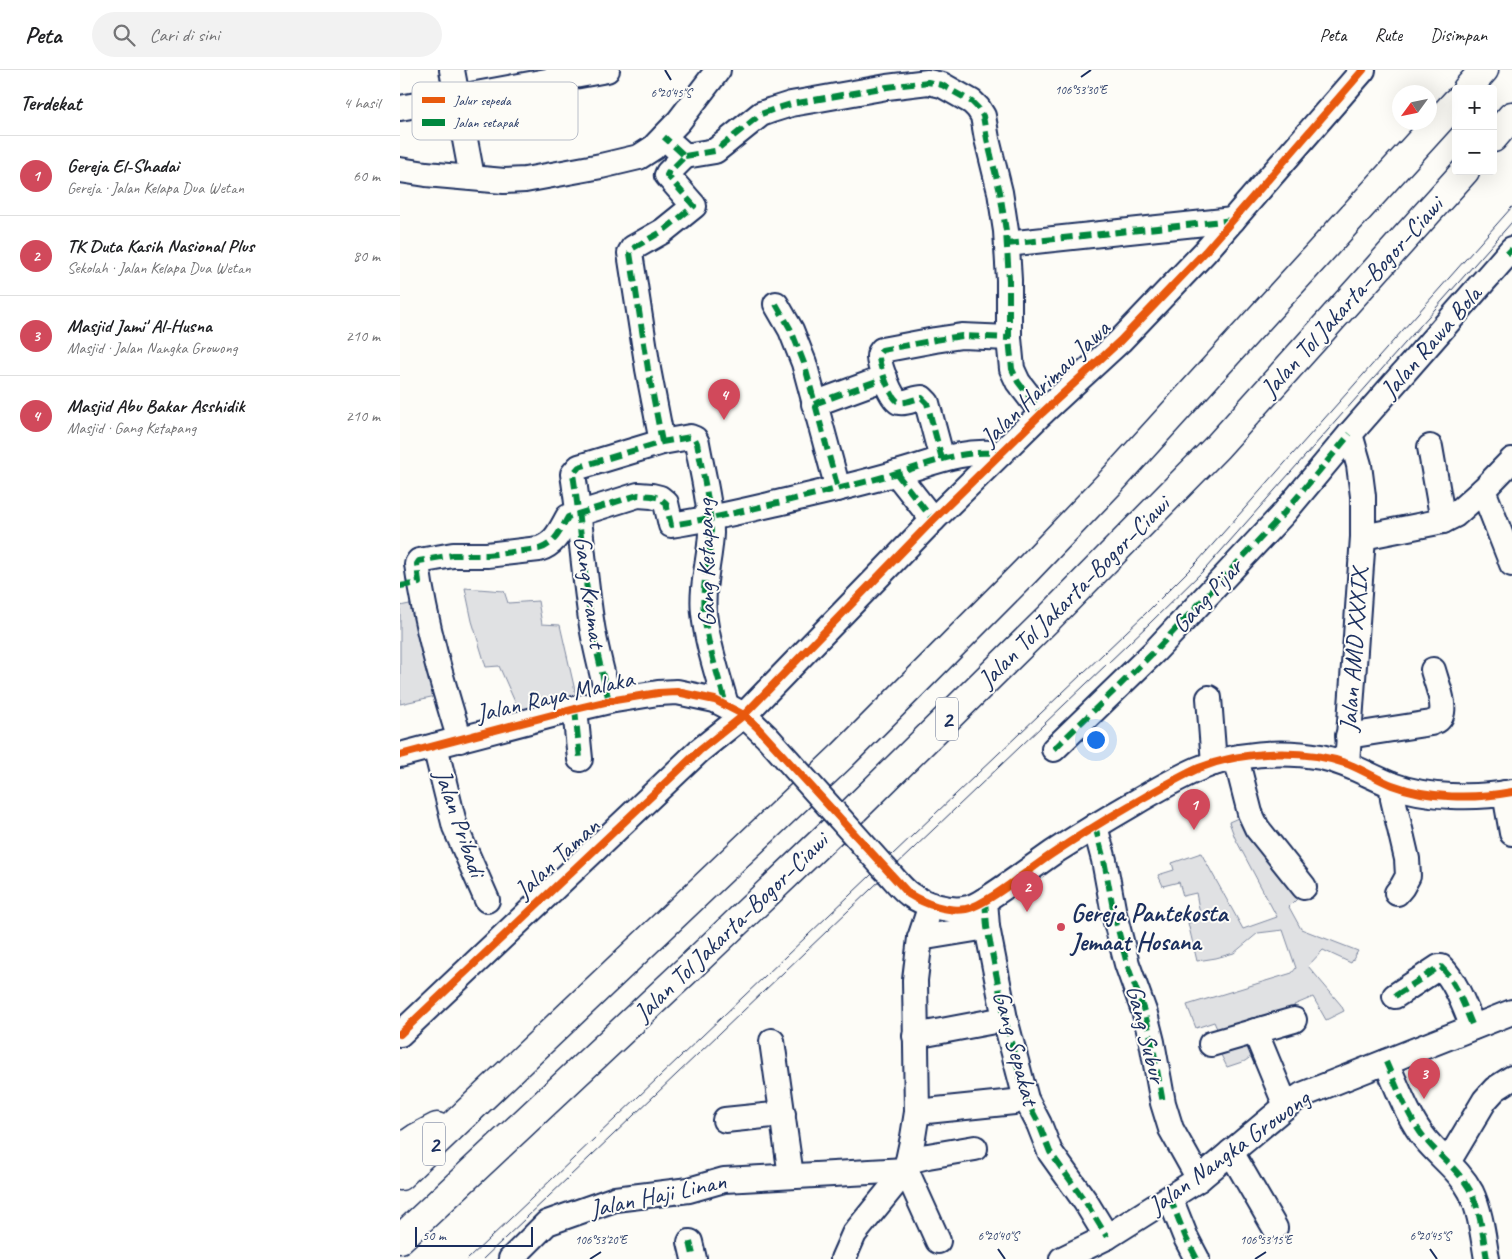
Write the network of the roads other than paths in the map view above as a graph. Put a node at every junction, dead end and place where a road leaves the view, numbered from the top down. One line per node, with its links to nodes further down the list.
1 (607, 70): 5 (street)
2 (718, 70): 10 (street)
3 (1363, 70): 16 (street, Jalan Harimau Jawa)
4 (1484, 70): 6 (highway)
5 (543, 82)
6 (1471, 85)
7 (1452, 106): 78 (highway, Jalan Tol Jakarta–Bogor–Ciawi / 2)
8 (1512, 116): 9 (highway)
9 (1497, 133)
10 (664, 137): 12 (street); 15 (street)
11 (465, 140): 15 (street)
12 (685, 156): 17 (street); 25 (street)
13 (400, 170): 15 (street)
14 (1461, 175): 93 (highway, Jalan Tol Jakarta–Bogor–Ciawi / 2)
15 (472, 177)
16 (1233, 220): 17 (street); 23 (street, Jalan Harimau Jawa)
17 (1007, 244): 20 (street)
18 (1510, 253): 24 (street, Jalan Rawa Bola)
19 (776, 304): 22 (street)
20 (1009, 338): 21 (street); 23 (street)
21 (885, 378): 22 (street); 28 (street)
22 (814, 404): 31 (street)
23 (1042, 413): 27 (street, Jalan Harimau Jawa)
24 (1350, 434): 37 (street, Jalan AMD XXXIX); 48 (street, Gang Pijar)
25 (662, 442): 33 (street, Gang Ketapang); 34 (street, Gang Ketapang)
26 (1430, 447): 36 (street)
27 (1000, 454): 28 (street); 35 (street, Jalan Harimau Jawa)
28 (942, 459): 30 (street)
29 (1512, 460): 32 (street, Jalan AMD XXXIX)
30 (896, 474): 31 (street); 35 (street)
31 (838, 488): 34 (street)
32 (1483, 490): 36 (street, Jalan AMD XXXIX); 38 (street)
33 (579, 513): 34 (street); 39 (street); 42 (street, Gang Kramat)
34 (710, 520): 44 (street, Gang Ketapang)
35 (933, 520): 44 (street, Jalan Harimau Jawa)
36 (1442, 521): 37 (street, Jalan AMD XXXIX)
37 (1363, 537): 45 (street, Jalan AMD XXXIX)
38 (1512, 564)
39 (410, 584): 46 (street)
40 (1433, 670): 45 (street)
41 (1209, 698): 51 (street)
42 (609, 701): 43 (street, Jalan Raya Malaka); 44 (street, Jalan Raya Malaka)
43 (576, 709): 46 (street, Jalan Raya Malaka); 50 (street)
44 (735, 710): 61 (street, Jalan Raya Malaka, bridge); 70 (street, Jalan Taman)
45 (1348, 736): 52 (street, Jalan AMD XXXIX)
46 (460, 740): 47 (street, Jalan Raya Malaka)
47 (434, 746): 49 (street, Jalan Raya Malaka); 59 (street, Jalan Pribadi)
48 (1054, 749)
49 (400, 755)
50 (580, 759)
51 (1225, 760): 52 (street, Jalan Raya Malaka); 55 (street, Jalan Raya Malaka); 57 (street)
52 (1347, 764): 53 (street, Jalan Raya Malaka)
53 (1392, 785): 54 (street, Jalan Raya Malaka); 58 (street)
54 (1509, 793): 56 (street)
55 (1096, 826): 60 (street, Jalan Raya Malaka); 89 (street, Gang Subur)
56 (1512, 833)
57 (1304, 887)
58 (1397, 893)
59 (487, 900)
60 (985, 900): 61 (street, Jalan Raya Malaka); 62 (street, Gang Sepakat)
61 (931, 905): 63 (street)
62 (987, 927): 63 (street); 66 (street, Gang Sepakat)
63 (920, 938): 71 (street)
64 (1394, 996): 68 (street)
65 (1512, 1012): 68 (street, Jalan Nangka Growong)
66 (1005, 1019): 71 (street); 92 (street, Gang Sepakat)
67 (1294, 1020): 69 (street)
68 (1473, 1027): 74 (street, Jalan Nangka Growong)
69 (1255, 1031): 73 (street); 77 (street)
70 (400, 1034)
71 (914, 1036): 79 (street)
72 (772, 1041): 80 (street)
73 (1211, 1044)
74 (1386, 1062): 77 (street, Jalan Nangka Growong); 85 (street)
75 (1512, 1078): 85 (street)
76 (1014, 1102): 79 (street)
77 (1286, 1106): 84 (street, Jalan Nangka Growong)
78 (467, 1112): 82 (highway); 87 (highway, Jalan Tol Jakarta–Bogor–Ciawi / 2)
79 (916, 1112): 86 (street)
80 (783, 1114): 81 (street); 88 (street)
81 (725, 1120)
82 (400, 1148)
83 (975, 1148): 86 (street)
84 (1231, 1152): 89 (street, Jalan Nangka Growong); 91 (street)
85 (1448, 1162): 99 (street)
86 (907, 1166): 88 (street, Jalan Haji Linan); 94 (street); 96 (street)
87 (400, 1176)
88 (791, 1176): 95 (street, Jalan Haji Linan)
89 (1199, 1179): 90 (street, Jalan Nangka Growong)
90 (1170, 1198): 92 (street, Jalan Nangka Growong); 98 (street)
91 (1275, 1228)
92 (1107, 1237): 97 (street, Jalan Nangka Growong)
93 (400, 1239)
94 (938, 1241)
95 (511, 1259)
96 (843, 1259)
97 (1062, 1259)
98 (1197, 1259)
99 (1487, 1259)

